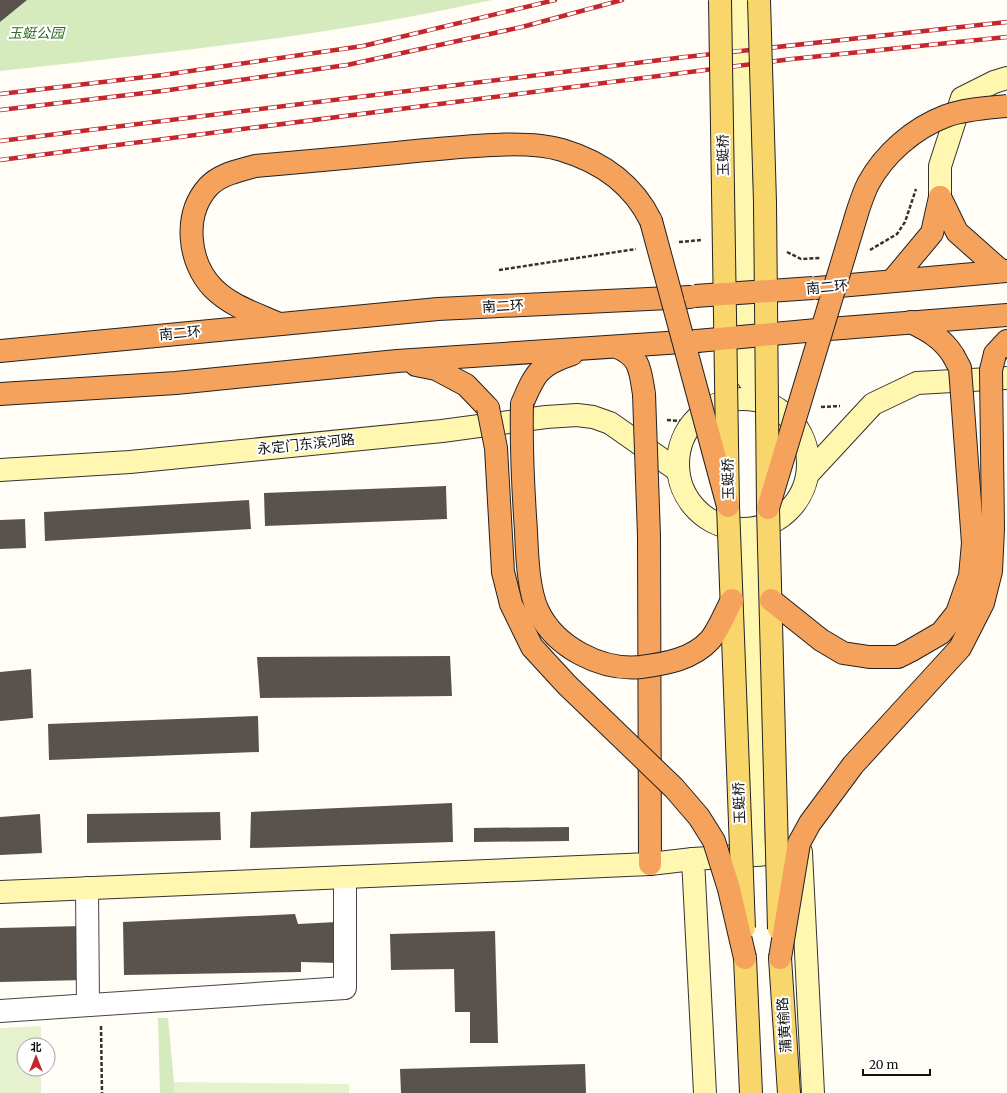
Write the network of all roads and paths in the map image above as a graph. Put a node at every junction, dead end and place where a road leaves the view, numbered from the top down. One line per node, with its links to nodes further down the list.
1 (720, 0): 37 (main road, 玉蜓桥, bridge)
2 (737, 0): 26 (street)
3 (759, 0): 38 (main road, bridge)
4 (1007, 78): 7 (street)
5 (1007, 106): 38 (highway, bridge)
6 (917, 186): 12 (path)
7 (940, 197): 15 (highway); 16 (highway)
8 (707, 240): 9 (path)
9 (678, 242)
10 (639, 248): 14 (path)
11 (784, 250): 13 (path)
12 (869, 250)
13 (823, 258)
14 (498, 270)
15 (1004, 271): 16 (highway, 南二环)
16 (892, 281): 19 (highway, 南二环, bridge)
17 (1007, 315): 18 (highway)
18 (911, 322): 20 (highway, bridge); 42 (highway, bridge)
19 (280, 324): 24 (highway, 南二环); 37 (highway, bridge)
20 (662, 344): 21 (highway); 29 (highway)
21 (617, 347): 23 (highway); 29 (highway)
22 (1001, 347): 50 (highway, bridge)
23 (588, 349): 25 (highway); 41 (highway, bridge)
24 (0, 351)
25 (397, 361): 28 (highway); 49 (highway, bridge)
26 (747, 376): 30 (street); 31 (street)
27 (1007, 378): 32 (street)
28 (0, 394)
29 (644, 394): 45 (highway, bridge)
30 (727, 400): 31 (street); 35 (street)
31 (765, 402): 36 (street)
32 (873, 404): 33 (path); 36 (street)
33 (818, 407)
34 (0, 470): 35 (street, 永定门东滨河路)
35 (677, 470): 39 (street)
36 (808, 473): 38 (street)
37 (728, 506): 41 (main road, 玉蜓桥, bridge)
38 (768, 516): 39 (street); 40 (street); 42 (main road, bridge)
39 (729, 528): 40 (street)
40 (750, 547): 43 (street)
41 (732, 600): 49 (main road, 玉蜓桥, bridge)
42 (771, 600): 50 (main road, bridge)
43 (754, 855): 44 (street); 57 (street)
44 (693, 859): 45 (street); 54 (street)
45 (650, 864): 46 (street)
46 (345, 877): 47 (street); 51 (street)
47 (87, 888): 48 (street); 51 (street)
48 (0, 892)
49 (745, 958): 55 (main road)
50 (780, 958): 56 (main road, 蒲黄榆路)
51 (94, 1005): 52 (street); 53 (path)
52 (0, 1011)
53 (102, 1093)
54 (705, 1093)
55 (751, 1093)
56 (788, 1093)
57 (813, 1093)

